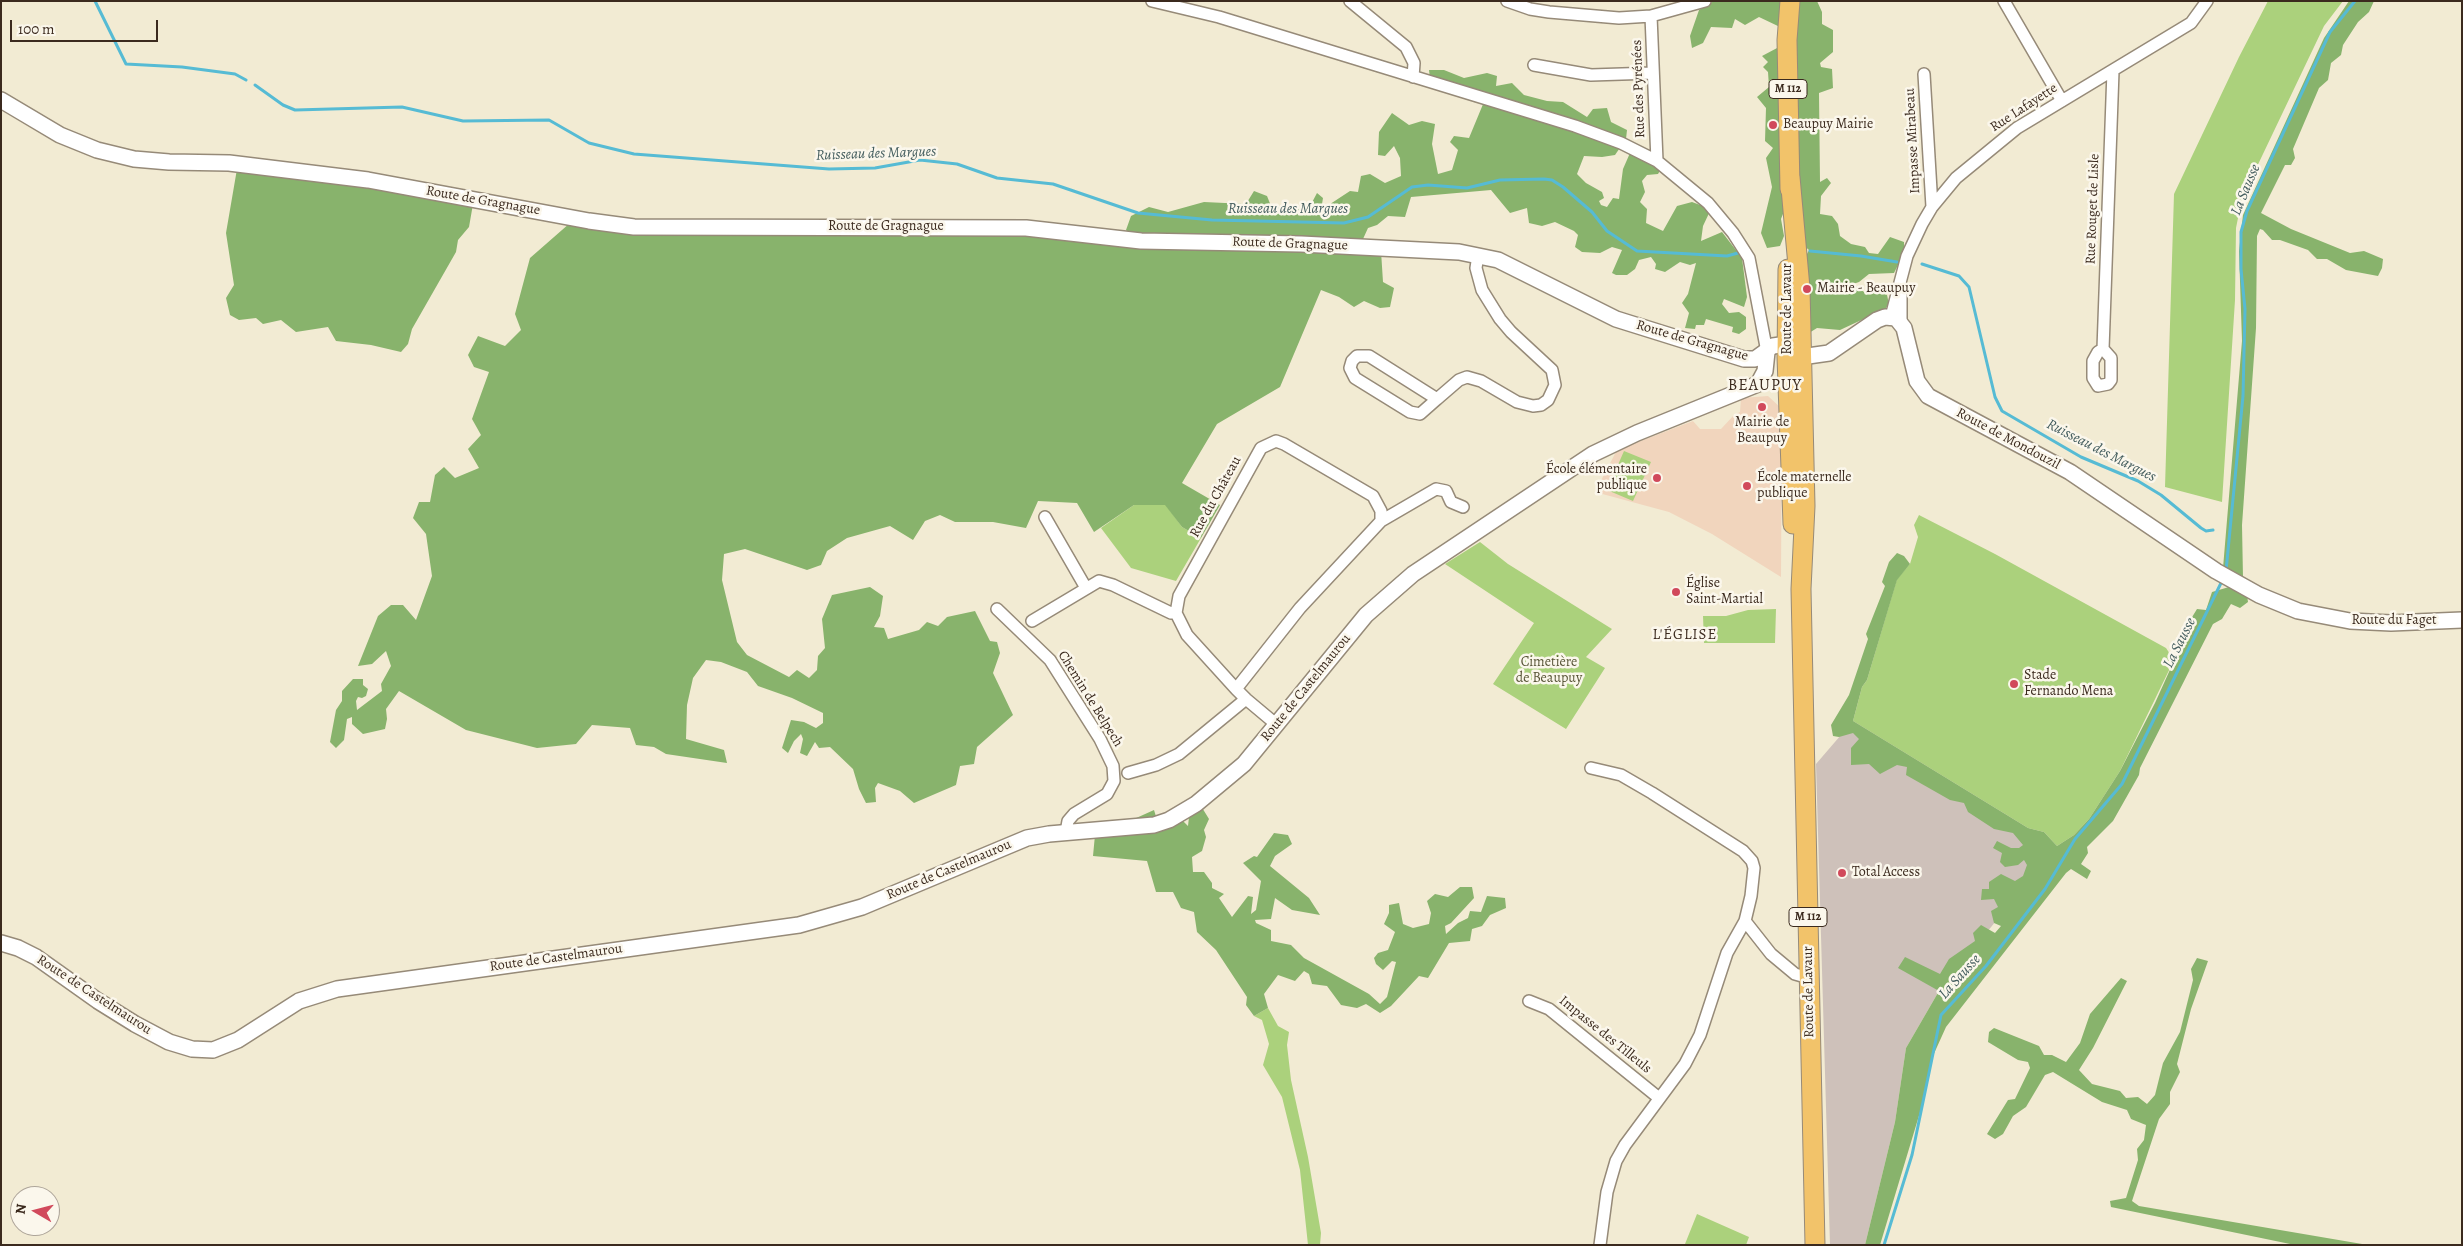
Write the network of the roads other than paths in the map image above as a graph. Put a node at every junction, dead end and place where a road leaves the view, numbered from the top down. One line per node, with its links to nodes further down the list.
1 (1152, 1): 14 (street)
2 (1350, 1): 14 (street)
3 (1507, 1): 8 (street)
4 (1705, 1): 9 (street)
5 (1790, 1): 22 (main road, Route de Lavaur / M 112)
6 (2004, 1): 16 (street)
7 (2207, 1): 11 (street, Rue Lafayette)
8 (1531, 5): 9 (street)
9 (1651, 16): 12 (street, Rue des Pyrénées)
10 (1534, 65): 12 (street)
11 (2113, 71): 16 (street, Rue Lafayette); 21 (street, Rue Rouget de Lisle)
12 (1653, 73): 17 (street, Rue des Pyrénées)
13 (1924, 74): 18 (street, Impasse Mirabeau)
14 (1413, 77): 17 (street)
15 (1, 100): 19 (street, Route de Gragnague)
16 (2062, 101): 18 (street, Rue Lafayette)
17 (1656, 162): 23 (street)
18 (1932, 206): 20 (street, Rue Lafayette)
19 (1478, 255): 23 (street, Route de Gragnague); 24 (street)
20 (1896, 319): 22 (street); 28 (street, Route de Mondouzil)
21 (2103, 348)
22 (1794, 350): 23 (street, Route de Gragnague); 42 (main road, Route de Lavaur / M 112)
23 (1767, 352): 36 (street, Route de Castelmaurou)
24 (1437, 399): 24 (street)
25 (1463, 507): 27 (street)
26 (1045, 516): 29 (street)
27 (1381, 520): 31 (street, Rue du Château); 34 (street)
28 (2216, 571): 32 (street, Route du Faget)
29 (1086, 588): 31 (street); 33 (street)
30 (997, 609): 39 (street, Chemin de Belpech)
31 (1176, 613): 34 (street)
32 (2462, 620)
33 (1032, 621)
34 (1236, 689): 35 (street)
35 (1246, 699): 36 (street); 38 (street)
36 (1276, 725): 39 (street, Route de Castelmaurou)
37 (1592, 768): 40 (street)
38 (1128, 773)
39 (1066, 832): 41 (street, Route de Castelmaurou)
40 (1745, 921): 42 (street); 44 (street)
41 (1, 943)
42 (1809, 978): 46 (main road, Route de Lavaur / M 112)
43 (1529, 1001): 44 (street, Impasse des Tilleuls)
44 (1658, 1098): 45 (street)
45 (1600, 1245)
46 (1815, 1245)

